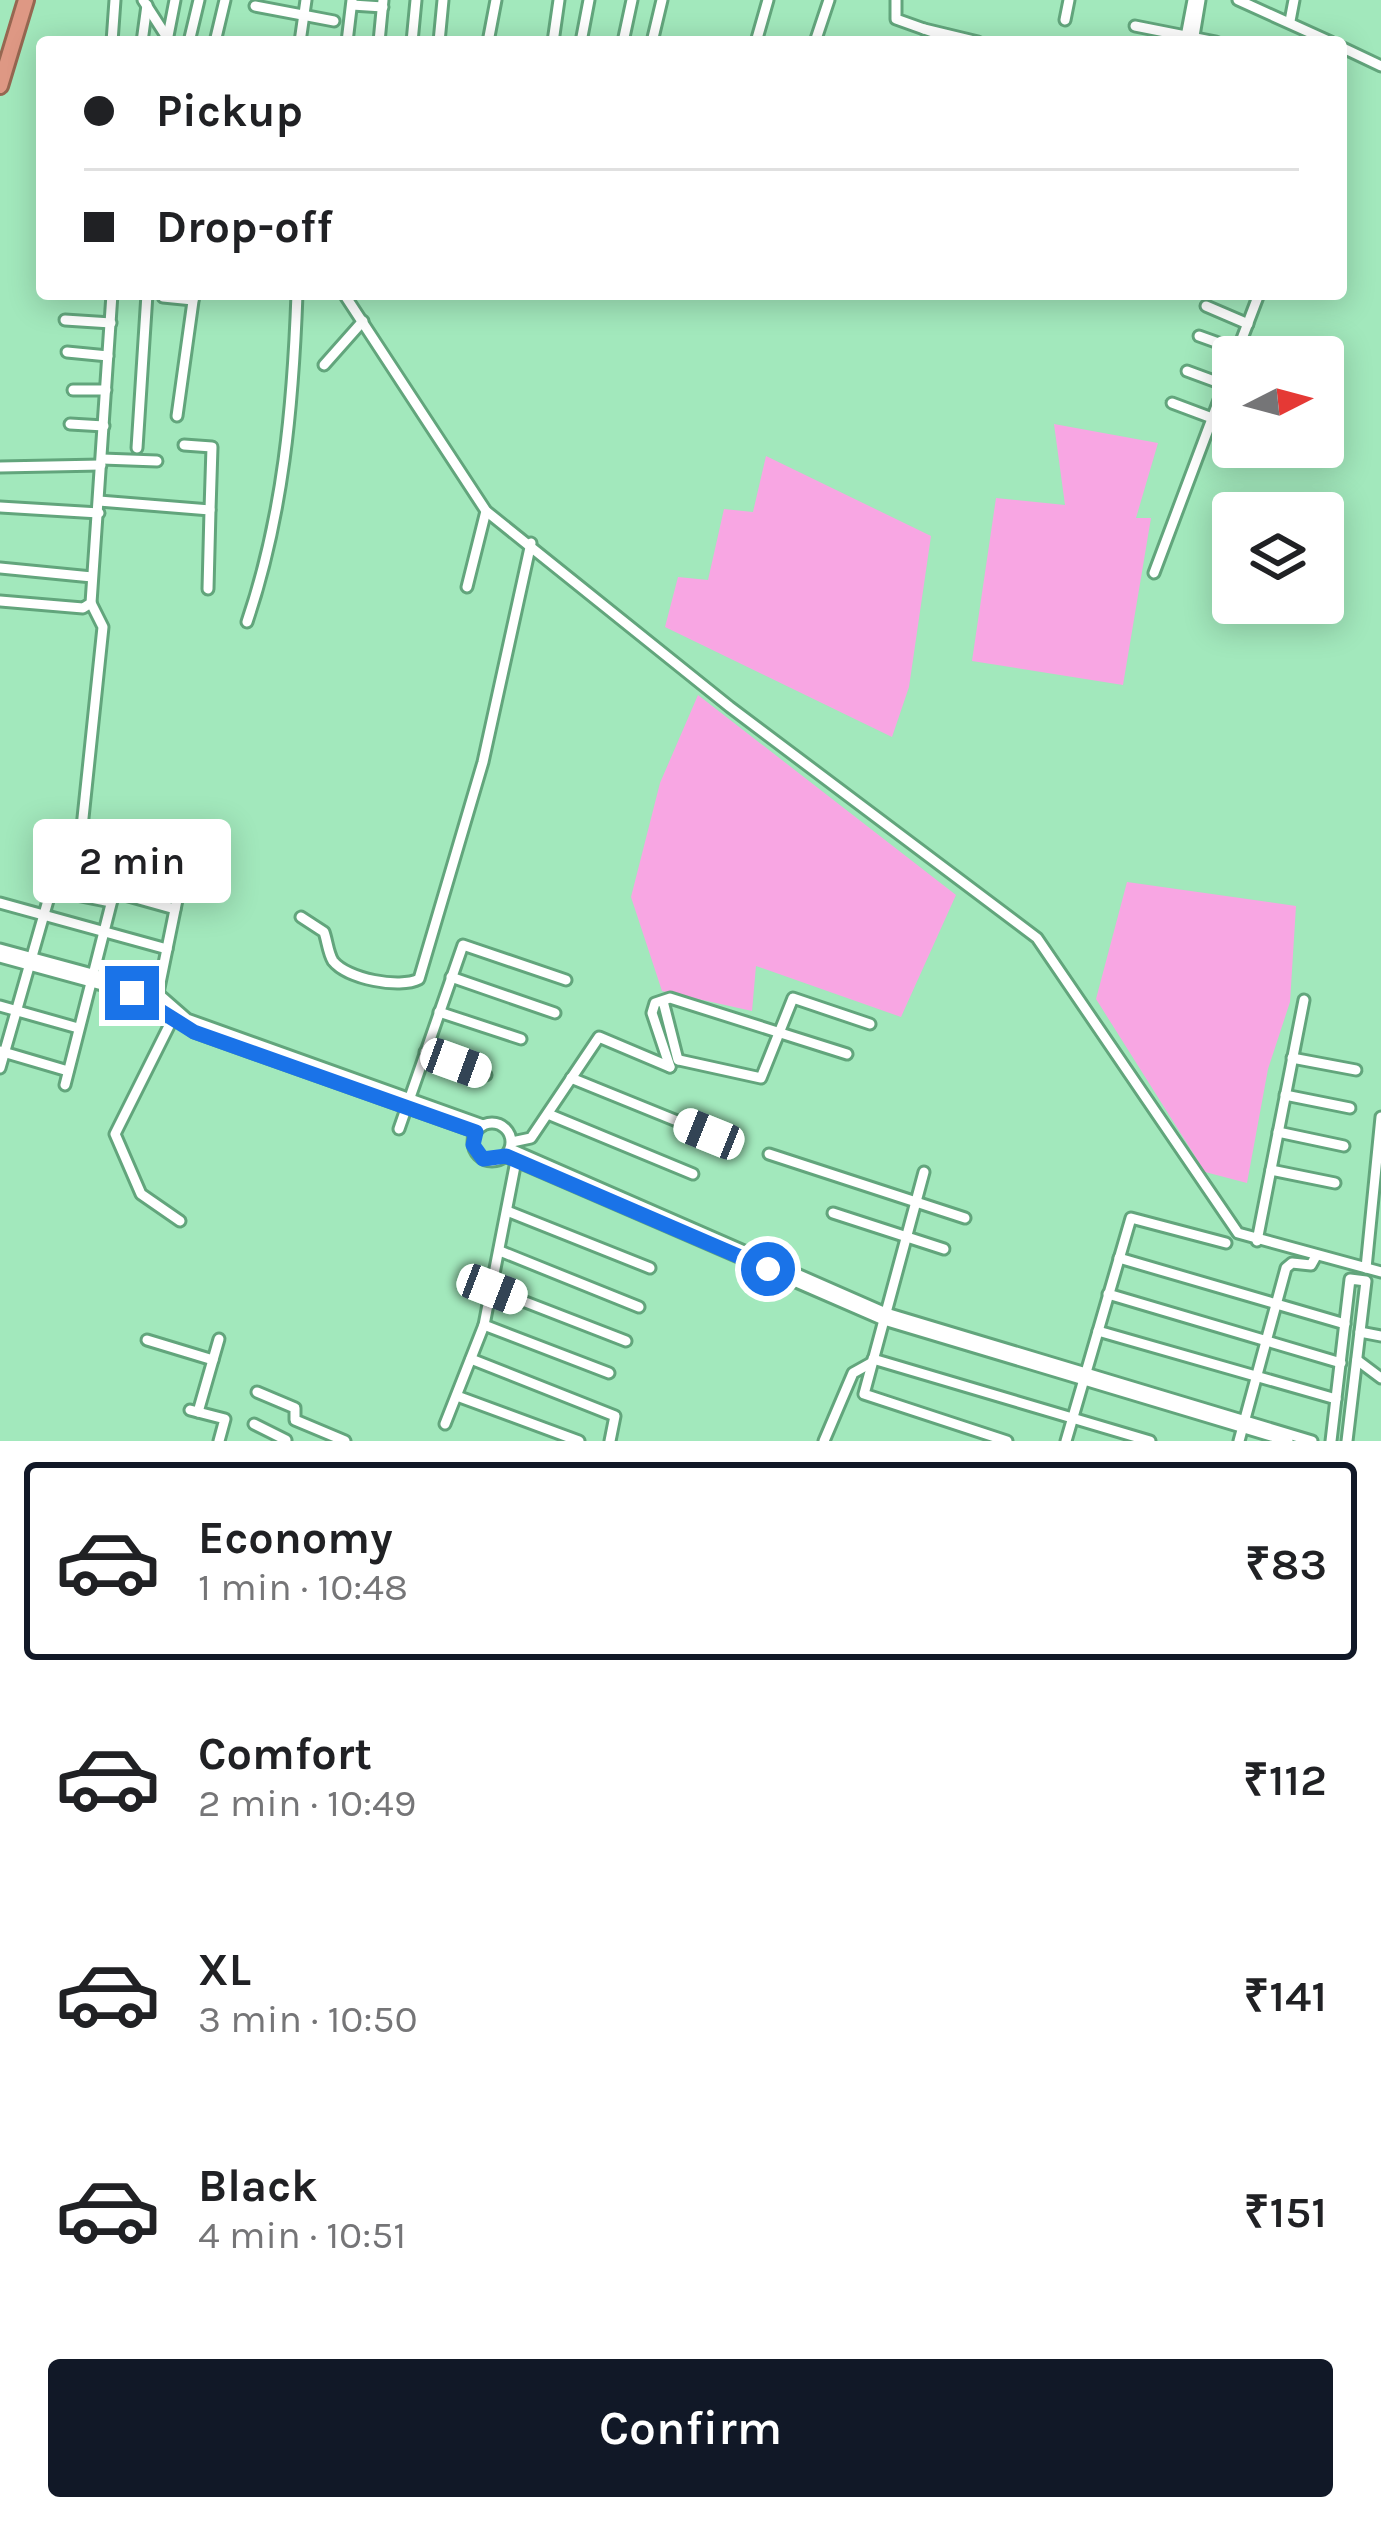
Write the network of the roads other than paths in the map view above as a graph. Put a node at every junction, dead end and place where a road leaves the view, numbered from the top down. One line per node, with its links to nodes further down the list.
1 (26, 0): 57 (highway)
2 (115, 0): 32 (street)
3 (176, 0): 35 (street)
4 (199, 0): 36 (street)
5 (225, 0): 37 (street)
6 (306, 0): 26 (street)
7 (416, 0): 41 (street)
8 (443, 0): 42 (street)
9 (496, 0): 43 (street)
10 (560, 0): 44 (street)
11 (589, 0): 45 (street)
12 (632, 0): 46 (street)
13 (662, 0): 47 (street)
14 (768, 0): 48 (street)
15 (829, 0): 49 (street)
16 (896, 0): 31 (street)
17 (1070, 0): 27 (street)
18 (1197, 0): 53 (street)
19 (1240, 0): 24 (street)
20 (1294, 0): 29 (street)
21 (146, 2): 33 (street); 34 (street)
22 (352, 3): 23 (street); 39 (street)
23 (383, 3): 40 (street)
24 (1265, 5): 29 (street)
25 (255, 6): 26 (street)
26 (304, 15): 28 (street); 38 (street)
27 (1065, 20)
28 (334, 21)
29 (1290, 21): 54 (street)
30 (1135, 26): 52 (street)
31 (924, 28): 50 (street); 51 (street)
32 (112, 36)
33 (143, 36)
34 (167, 36)
35 (170, 36)
36 (190, 36)
37 (216, 36)
38 (301, 36)
39 (348, 36)
40 (380, 36)
41 (413, 36)
42 (440, 36)
43 (489, 36)
44 (554, 36)
45 (582, 36)
46 (624, 36)
47 (653, 36)
48 (758, 36)
49 (817, 36)
50 (946, 36)
51 (955, 36)
52 (1174, 36)
53 (1191, 36)
54 (1319, 36)
55 (1347, 50): 56 (street)
56 (1381, 66)
57 (0, 86)
58 (112, 300): 67 (street)
59 (147, 300): 85 (street)
60 (193, 300): 80 (street)
61 (297, 300): 101 (street)
62 (348, 300): 66 (street)
63 (1257, 300): 68 (street)
64 (1206, 307): 68 (street)
65 (65, 320): 67 (street)
66 (363, 321): 74 (street); 92 (street)
67 (111, 323): 73 (street)
68 (1248, 324): 70 (street)
69 (1198, 336): 71 (street)
70 (1243, 336)
71 (1212, 344)
72 (67, 352): 73 (street)
73 (108, 356): 78 (street)
74 (324, 365)
75 (1187, 371): 76 (street)
76 (1212, 380)
77 (73, 390): 78 (street)
78 (106, 390): 83 (street)
79 (1172, 403): 81 (street)
80 (177, 416)
81 (1212, 418): 95 (street)
82 (70, 424): 83 (street)
83 (104, 426): 87 (street)
84 (184, 445): 91 (street)
85 (137, 448)
86 (157, 460): 87 (street)
87 (102, 462): 88 (street); 89 (street)
88 (0, 467)
89 (99, 507): 90 (street); 91 (street); 96 (street)
90 (0, 508)
91 (210, 510): 98 (street)
92 (487, 511): 93 (street); 97 (street)
93 (531, 543): 109 (street); 161 (street)
94 (0, 568): 96 (street)
95 (1154, 573)
96 (92, 577): 100 (street)
97 (466, 586)
98 (208, 589)
99 (0, 601): 100 (street)
100 (91, 603): 102 (street)
101 (247, 622)
102 (81, 837)
103 (124, 853): 105 (street)
104 (140, 876): 107 (street)
105 (112, 897): 107 (street); 108 (street); 110 (street)
106 (0, 903): 108 (street)
107 (175, 909): 111 (street)
108 (43, 916): 110 (street); 113 (street)
109 (302, 917)
110 (103, 933): 111 (street); 115 (street)
111 (167, 949): 117 (street)
112 (0, 953): 113 (street)
113 (30, 961): 115 (street); 120 (street)
114 (452, 977): 116 (street); 121 (street); 122 (street)
115 (90, 978): 117 (street); 123 (street); 125 (street)
116 (566, 980)
117 (158, 993): 140 (street)
118 (1304, 1000): 131 (street)
119 (0, 1006): 120 (street)
120 (16, 1010): 125 (street); 128 (street)
121 (439, 1012): 127 (street); 129 (street)
122 (555, 1013)
123 (172, 1020): 140 (street); 159 (street)
124 (870, 1024): 126 (street)
125 (78, 1028): 135 (street)
126 (777, 1032): 130 (street); 132 (street); 132 (street)
127 (521, 1039)
128 (2, 1052): 133 (street); 135 (street)
129 (425, 1052): 136 (street); 140 (street)
130 (847, 1054)
131 (1292, 1058): 134 (street); 139 (street)
132 (674, 1064): 137 (street)
133 (0, 1068)
134 (1356, 1070)
135 (68, 1071): 138 (street)
136 (486, 1075)
137 (572, 1078): 142 (street); 147 (street)
138 (65, 1085)
139 (1285, 1096): 141 (street); 146 (street)
140 (408, 1102): 144 (street); 145 (street)
141 (1350, 1108)
142 (548, 1114): 149 (street); 153 (street)
143 (1381, 1117): 168 (street)
144 (479, 1128): 149 (street); 149 (street)
145 (399, 1129)
146 (1278, 1132): 148 (street); 151 (street)
147 (709, 1134)
148 (1344, 1145)
149 (511, 1152): 156 (street); 174 (street)
150 (769, 1154): 155 (street)
151 (1271, 1170): 154 (street); 161 (street)
152 (924, 1172): 155 (street)
153 (694, 1174)
154 (1335, 1183)
155 (916, 1203): 158 (street); 160 (street)
156 (507, 1211): 164 (street); 167 (street)
157 (833, 1213): 160 (street)
158 (965, 1218)
159 (180, 1221)
160 (906, 1238): 163 (street); 174 (street)
161 (1257, 1241): 165 (street)
162 (1226, 1243): 166 (street)
163 (944, 1249)
164 (500, 1251): 170 (street); 173 (street)
165 (1316, 1256): 168 (street); 172 (street)
166 (1119, 1258): 171 (street); 172 (street)
167 (650, 1268)
168 (1366, 1268): 169 (street)
169 (1381, 1272)
170 (492, 1289): 176 (street); 183 (street)
171 (1108, 1294): 177 (street); 181 (street)
172 (1277, 1304): 175 (street); 181 (street)
173 (639, 1307)
174 (885, 1316): 187 (street); 192 (street)
175 (1345, 1324): 178 (street); 188 (street)
176 (484, 1325): 185 (street); 189 (street)
177 (1098, 1331): 190 (street); 192 (street)
178 (1360, 1332): 179 (street); 186 (street)
179 (1381, 1336)
180 (220, 1339): 184 (street)
181 (1268, 1339): 188 (street); 190 (street)
182 (147, 1340): 184 (street)
183 (626, 1341)
184 (213, 1360): 196 (street)
185 (471, 1360): 194 (street); 207 (street)
186 (1357, 1360): 191 (street); 216 (street)
187 (872, 1361): 197 (street); 208 (street); 209 (street)
188 (1340, 1363): 195 (street)
189 (609, 1373)
190 (1257, 1375): 195 (street); 199 (street)
191 (1381, 1378)
192 (1084, 1379): 197 (street); 199 (street)
193 (257, 1392): 198 (street)
194 (457, 1396): 202 (street); 206 (street)
195 (1336, 1399): 215 (street)
196 (225, 1419): 200 (street); 204 (street)
197 (1072, 1419): 210 (street); 211 (street)
198 (296, 1420): 203 (street); 205 (street)
199 (1244, 1423): 212 (street); 213 (street); 214 (street)
200 (242, 1424)
201 (254, 1424): 203 (street)
202 (445, 1424)
203 (286, 1440)
204 (219, 1441)
205 (346, 1441)
206 (579, 1441)
207 (610, 1441)
208 (824, 1441)
209 (1007, 1441)
210 (1066, 1441)
211 (1150, 1441)
212 (1239, 1441)
213 (1288, 1441)
214 (1312, 1441)
215 (1331, 1441)
216 (1347, 1441)

